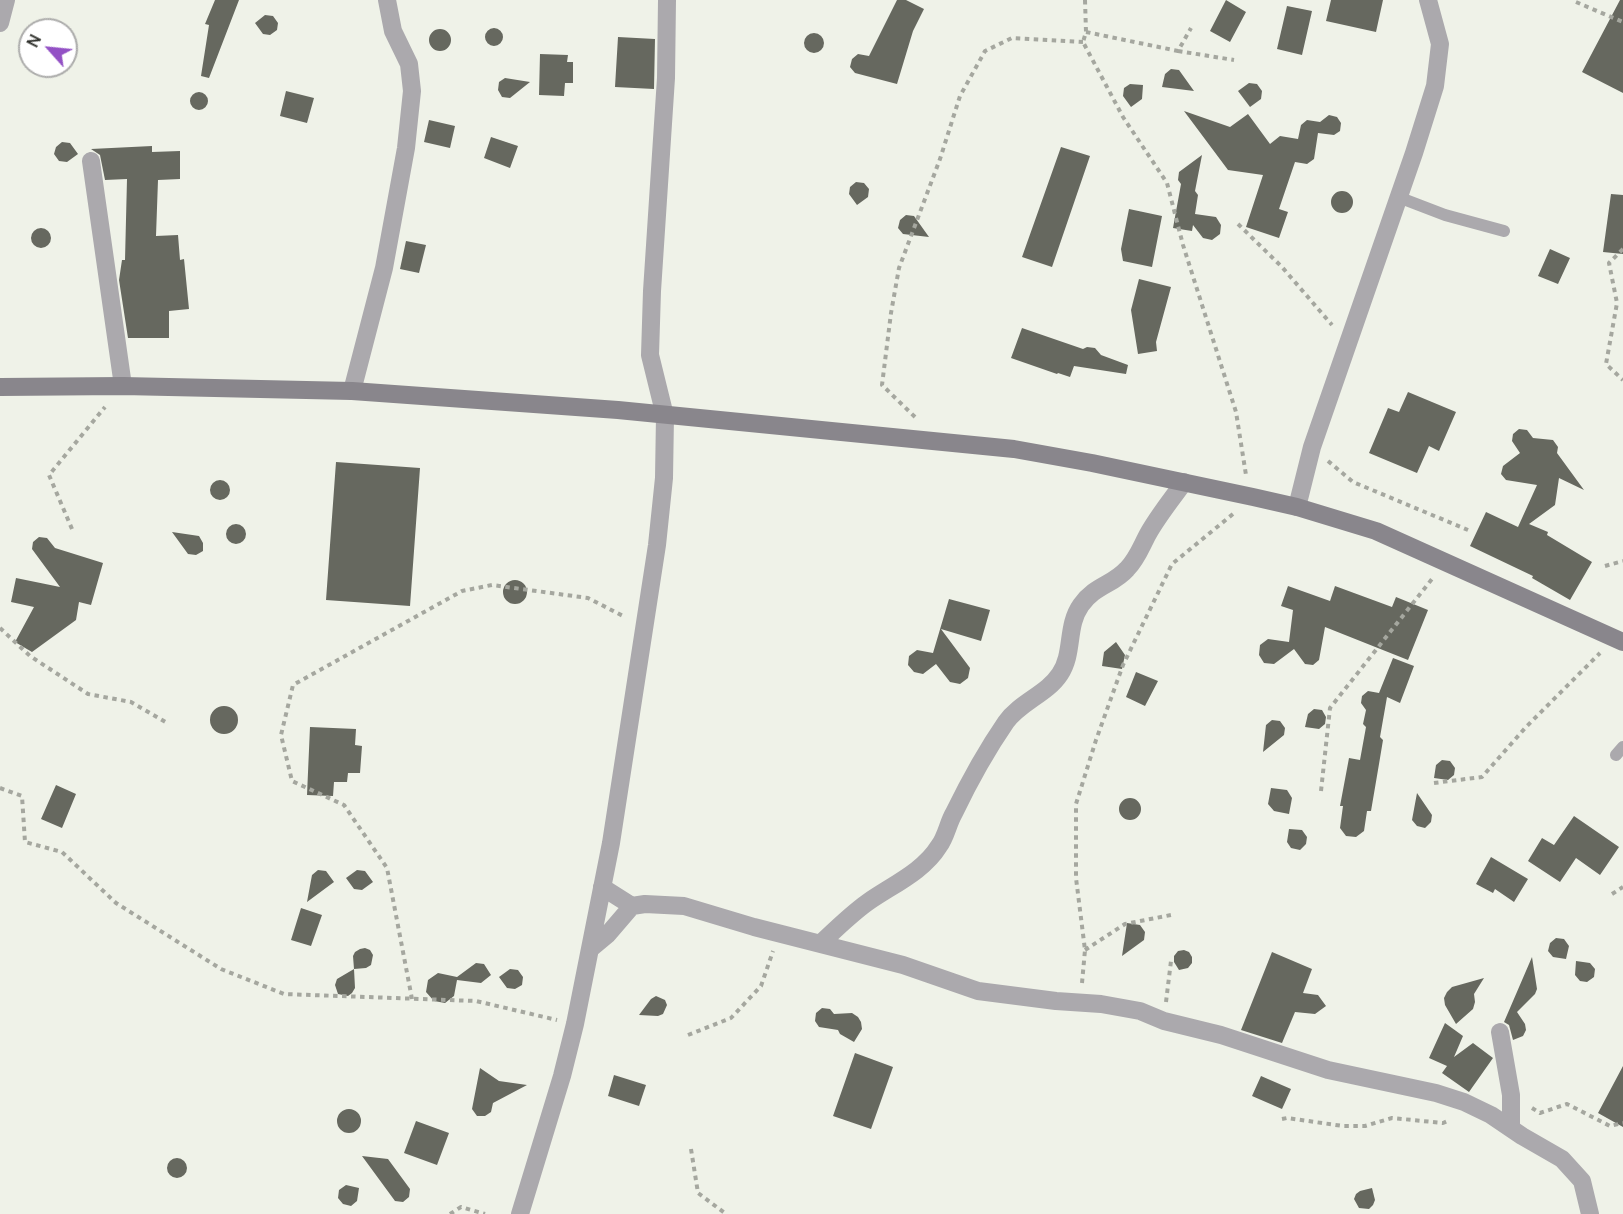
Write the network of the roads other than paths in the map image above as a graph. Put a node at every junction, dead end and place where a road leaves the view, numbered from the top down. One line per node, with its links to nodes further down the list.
1 (6, 0): 5 (street)
2 (387, 0): 11 (street)
3 (667, 0): 12 (street)
4 (1428, 0): 7 (street)
5 (0, 23)
6 (91, 161): 9 (street)
7 (1398, 197): 8 (lane); 14 (street)
8 (1504, 231)
9 (123, 386): 10 (street); 11 (street)
10 (0, 387)
11 (352, 391): 12 (street)
12 (665, 416): 13 (street); 16 (street)
13 (1184, 482): 14 (street); 18 (street)
14 (1297, 507): 15 (street)
15 (1619, 640)
16 (602, 887): 17 (street); 19 (street)
17 (632, 906): 18 (street); 19 (street)
18 (819, 944): 21 (street)
19 (590, 949): 22 (street)
20 (1500, 1032): 21 (street)
21 (1511, 1128): 23 (street)
22 (520, 1214)
23 (1590, 1214)

